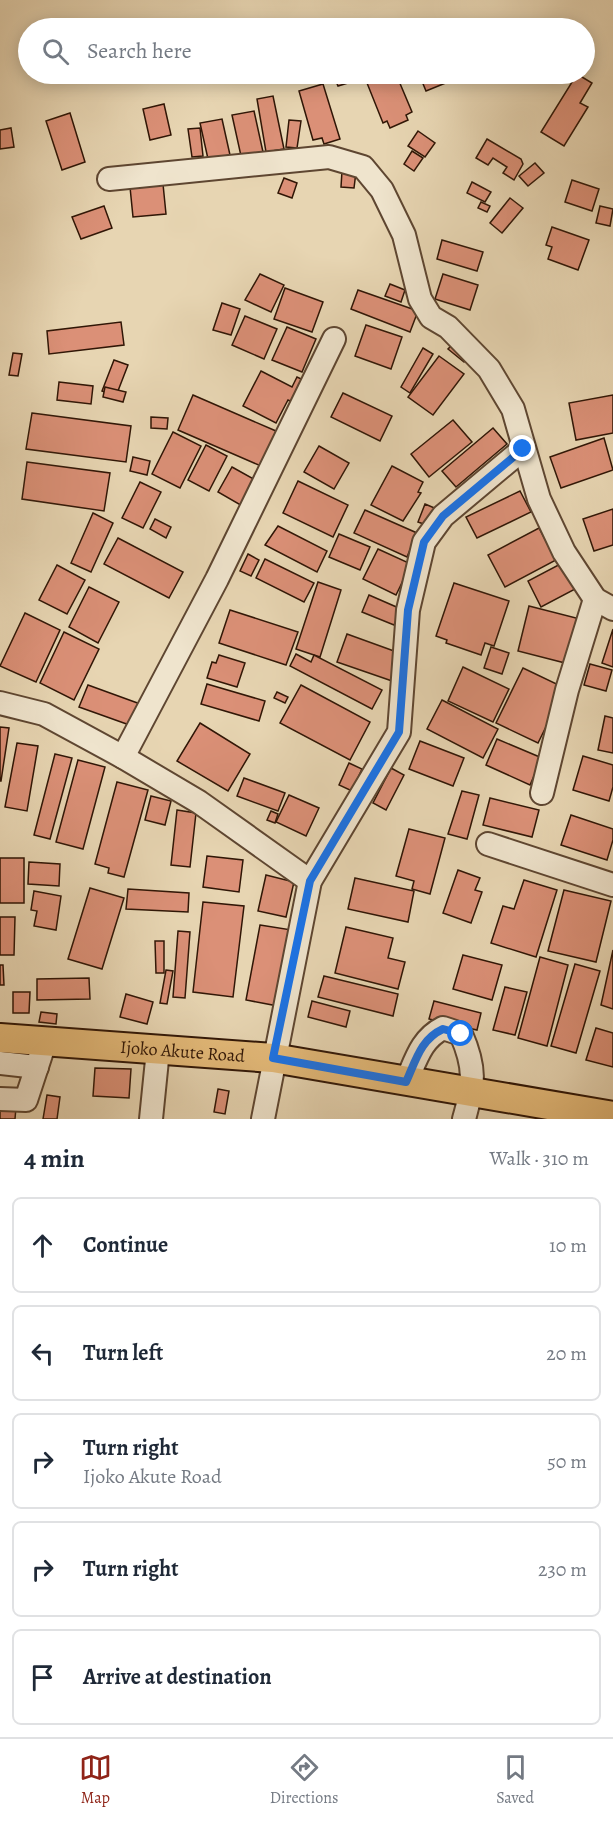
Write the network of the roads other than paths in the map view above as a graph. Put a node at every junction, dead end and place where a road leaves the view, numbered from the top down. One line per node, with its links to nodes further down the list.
1 (109, 179): 3 (street)
2 (334, 339): 6 (street)
3 (523, 449): 4 (street); 9 (street)
4 (604, 604): 7 (street)
5 (0, 702): 6 (street)
6 (123, 757): 9 (street)
7 (542, 793)
8 (488, 844): 10 (street)
9 (310, 881): 14 (street)
10 (613, 885)
11 (0, 1038): 13 (main road, Ijoko Akute Road)
12 (158, 1050): 13 (main road, Ijoko Akute Road); 14 (main road, Ijoko Akute Road); 20 (street)
13 (41, 1055): 15 (street); 17 (street)
14 (273, 1058): 16 (main road, Ijoko Akute Road); 21 (street)
15 (0, 1063)
16 (406, 1082): 18 (main road, Ijoko Akute Road); 18 (street)
17 (0, 1099)
18 (467, 1106): 19 (main road, Ijoko Akute Road)
19 (613, 1116)
20 (151, 1119)
21 (263, 1119)

